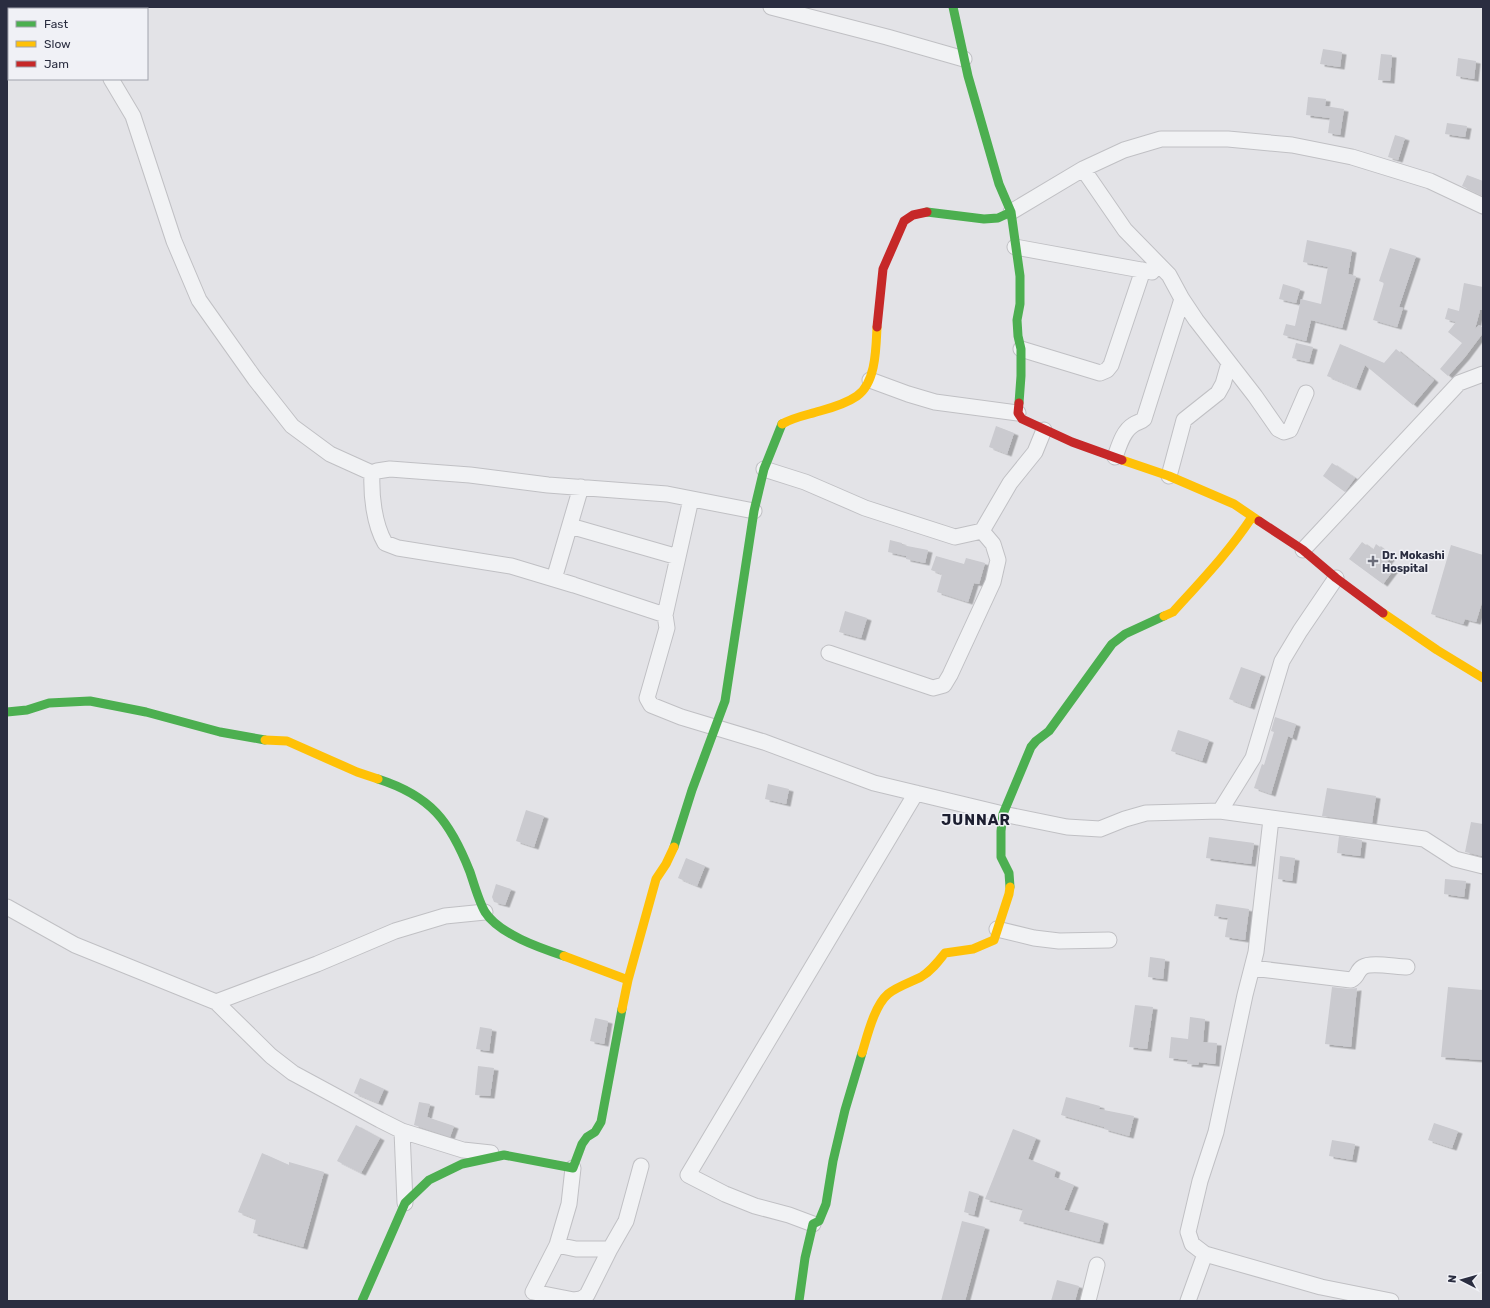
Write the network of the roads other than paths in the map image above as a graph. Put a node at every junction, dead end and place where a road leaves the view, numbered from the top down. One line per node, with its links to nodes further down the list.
1 (771, 7): 3 (street)
2 (953, 7): 3 (street)
3 (964, 59): 7 (street)
4 (112, 80): 21 (street)
5 (1083, 169): 6 (street); 7 (street); 10 (street)
6 (1483, 206)
7 (1011, 212): 8 (street); 15 (street)
8 (1015, 247): 9 (street); 12 (street)
9 (1143, 270): 10 (street); 12 (street)
10 (1169, 275): 11 (street)
11 (1182, 299): 13 (street); 19 (street)
12 (1021, 349): 17 (street)
13 (1229, 363): 16 (street); 22 (street)
14 (1483, 374): 29 (street)
15 (870, 380): 17 (street); 20 (street)
16 (1306, 393)
17 (1018, 414): 18 (street)
18 (1044, 430): 19 (street); 28 (street)
19 (1115, 457): 22 (street)
20 (764, 469): 25 (street); 28 (street)
21 (372, 473): 23 (street); 32 (street)
22 (1169, 476): 26 (street)
23 (581, 487): 24 (street); 27 (street)
24 (691, 499): 25 (street); 30 (street)
25 (754, 511): 37 (street)
26 (1252, 517): 29 (street); 40 (street)
27 (570, 526): 30 (street); 32 (street)
28 (982, 531): 34 (street)
29 (1303, 550): 31 (street)
30 (678, 558): 33 (street)
31 (1336, 578): 35 (street); 39 (street)
32 (554, 579): 33 (street)
33 (665, 615): 37 (street)
34 (829, 653)
35 (1483, 678)
36 (7, 712): 44 (street)
37 (715, 727): 38 (street); 49 (street)
38 (916, 793): 40 (street); 56 (street)
39 (1220, 811): 40 (street); 41 (street)
40 (1003, 814): 45 (street)
41 (1271, 819): 42 (street); 47 (street)
42 (1483, 866)
43 (7, 907): 50 (street)
44 (485, 912): 49 (street); 50 (street)
45 (997, 929): 46 (street); 56 (street)
46 (1109, 940)
47 (1252, 968): 48 (street); 59 (street)
48 (1407, 968)
49 (628, 980): 54 (street)
50 (216, 1002): 51 (street)
51 (402, 1131): 52 (street); 55 (street)
52 (504, 1155): 54 (street); 55 (street)
53 (641, 1166): 58 (street)
54 (574, 1168): 57 (street)
55 (405, 1203): 62 (street)
56 (813, 1224): 63 (street)
57 (557, 1245): 58 (street); 61 (street)
58 (610, 1249): 61 (street)
59 (1206, 1254): 65 (street); 66 (street)
60 (1097, 1265): 64 (street)
61 (533, 1297)
62 (362, 1301)
63 (799, 1301)
64 (1088, 1301)
65 (1188, 1301)
66 (1391, 1301)

